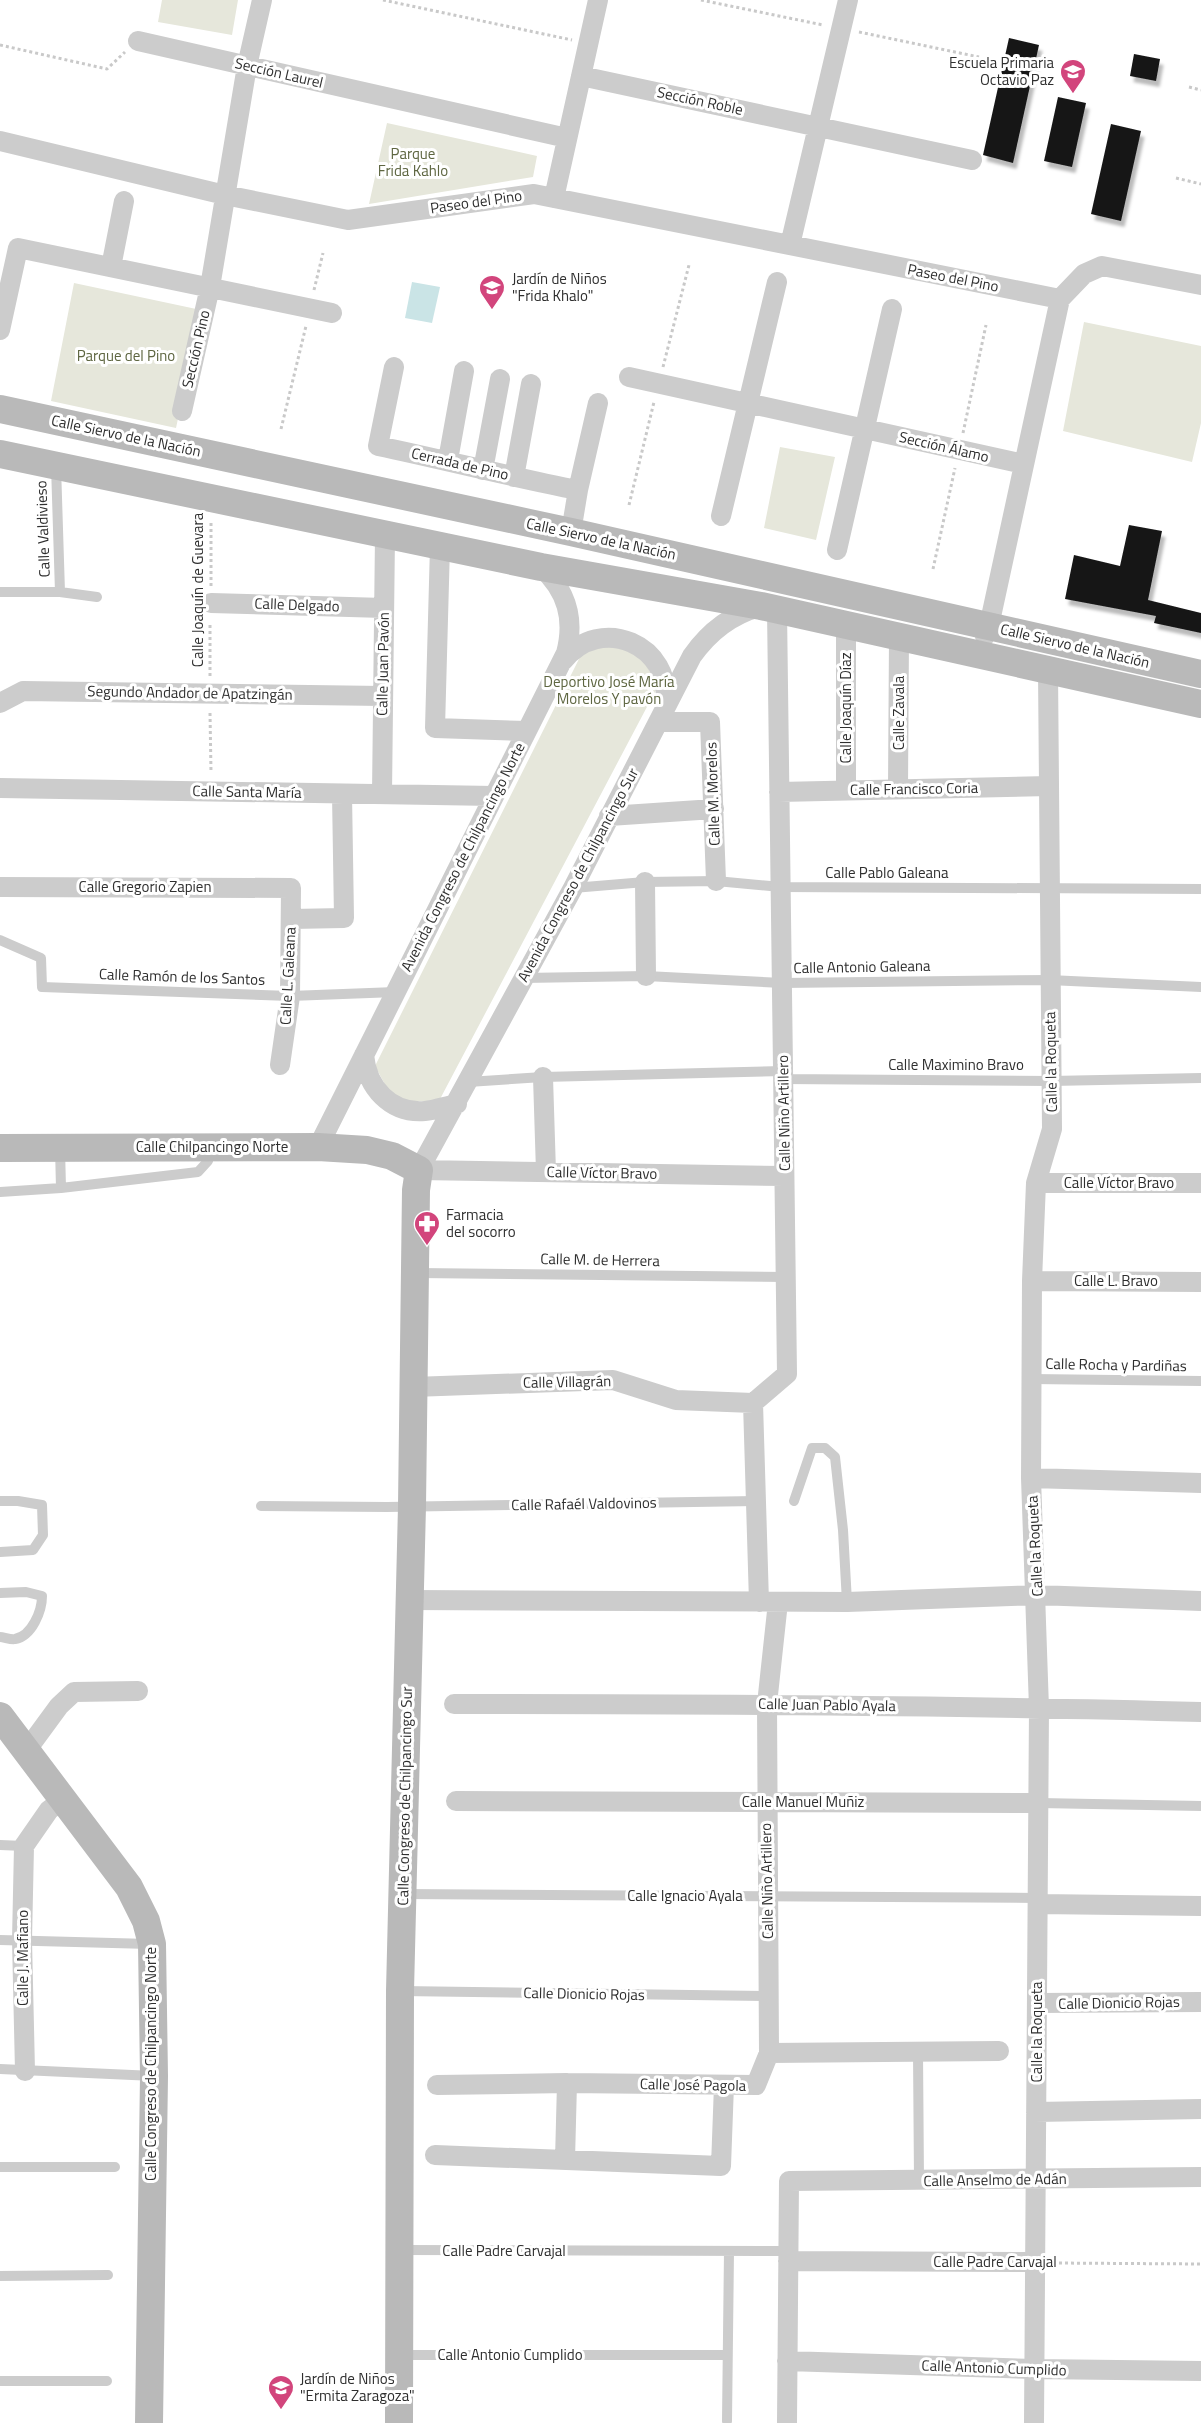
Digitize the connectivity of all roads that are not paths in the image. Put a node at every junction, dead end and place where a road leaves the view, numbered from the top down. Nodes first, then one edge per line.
1 (262, 0) edge
2 (598, 0) edge
3 (848, 0) edge
4 (138, 41) road end
5 (247, 66) junction
6 (581, 76) junction
7 (818, 127) junction
8 (567, 138) junction
9 (0, 141) edge
10 (972, 160) dead end
11 (225, 195) junction
12 (554, 198) junction
13 (124, 201) dead end
14 (790, 245) junction
15 (111, 267) junction
16 (777, 282) dead end
17 (1201, 285) edge
18 (210, 287) junction
19 (1060, 299) junction
20 (892, 309) dead end
21 (332, 313) dead end
22 (0, 330) edge
23 (394, 367) dead end
24 (464, 371) dead end
25 (629, 377) dead end
26 (500, 379) dead end
27 (531, 384) dead end
28 (598, 403) dead end
29 (748, 404) junction
30 (0, 409) edge
31 (182, 411) dead end
32 (865, 429) junction
33 (0, 454) edge
34 (448, 460) junction
35 (1024, 464) junction
36 (56, 465) junction
37 (483, 470) junction
38 (514, 477) junction
39 (578, 490) junction
40 (389, 493) junction
41 (721, 516) dead end
42 (571, 532) junction
43 (385, 535) junction
44 (440, 546) junction
45 (837, 550) dead end
46 (542, 567) junction
47 (0, 592) edge
48 (60, 592) junction
49 (97, 597) dead end
50 (211, 603) road end
51 (384, 608) junction
52 (769, 608) junction
53 (846, 625) junction
54 (989, 626) junction
55 (899, 638) junction
56 (975, 654) junction
57 (560, 665) junction
58 (1048, 671) junction
59 (1201, 674) edge
60 (383, 696) junction
61 (0, 703) edge
62 (1201, 704) edge
63 (660, 722) junction
64 (527, 731) junction
65 (1049, 786) junction
66 (0, 788) edge
67 (898, 789) junction
68 (846, 790) junction
69 (779, 792) junction
70 (342, 794) junction
71 (382, 794) junction
72 (494, 796) junction
73 (714, 809) junction
74 (609, 816) junction
75 (716, 880) junction
76 (645, 882) junction
77 (0, 887) edge
78 (781, 887) junction
79 (291, 888) joint
80 (573, 888) junction
81 (1049, 888) junction
82 (1201, 889) edge
83 (291, 919) junction
84 (0, 940) edge
85 (646, 976) junction
86 (523, 978) junction
87 (1049, 980) junction
88 (782, 983) junction
89 (1201, 987) edge
90 (396, 992) junction
91 (290, 996) junction
92 (364, 1055) junction
93 (280, 1065) dead end
94 (783, 1075) junction
95 (543, 1077) junction
96 (1201, 1078) edge
97 (1052, 1081) junction
98 (468, 1082) junction
99 (457, 1104) junction
100 (210, 1147) junction
101 (318, 1147) junction
102 (0, 1148) edge
103 (60, 1148) junction
104 (419, 1170) junction
105 (546, 1172) junction
106 (784, 1176) junction
107 (1036, 1183) junction
108 (1201, 1184) edge
109 (61, 1188) junction
110 (0, 1192) edge
111 (414, 1273) junction
112 (786, 1277) junction
113 (1032, 1281) junction
114 (1201, 1282) edge
115 (1031, 1379) junction
116 (1201, 1381) edge
117 (413, 1387) junction
118 (753, 1403) junction
119 (1031, 1478) junction
120 (1201, 1483) edge
121 (0, 1501) edge
122 (756, 1501) junction
123 (794, 1501) dead end
124 (261, 1506) dead end
125 (412, 1506) junction
126 (0, 1552) edge
127 (0, 1593) edge
128 (1037, 1595) junction
129 (408, 1600) junction
130 (1201, 1601) edge
131 (768, 1602) junction
132 (847, 1602) junction
133 (0, 1637) edge
134 (138, 1691) dead end
135 (454, 1704) dead end
136 (767, 1704) junction
137 (1040, 1708) junction
138 (1201, 1712) edge
139 (0, 1716) edge
140 (26, 1750) junction
141 (64, 1799) junction
142 (456, 1801) dead end
143 (766, 1802) junction
144 (1039, 1803) junction
145 (1201, 1806) edge
146 (0, 1845) edge
147 (24, 1846) junction
148 (403, 1894) junction
149 (767, 1896) junction
150 (1038, 1901) junction
151 (1201, 1906) edge
152 (0, 1940) edge
153 (22, 1940) junction
154 (152, 1944) junction
155 (400, 1991) junction
156 (768, 1996) junction
157 (1201, 2002) edge
158 (1037, 2003) junction
159 (999, 2051) dead end
160 (918, 2052) junction
161 (769, 2053) junction
162 (0, 2068) edge
163 (25, 2071) junction
164 (154, 2076) junction
165 (567, 2083) junction
166 (437, 2085) dead end
167 (724, 2085) junction
168 (1201, 2109) edge
169 (1036, 2112) junction
170 (435, 2155) dead end
171 (565, 2160) junction
172 (115, 2167) dead end
173 (0, 2168) edge
174 (1201, 2177) edge
175 (1036, 2180) junction
176 (919, 2181) junction
177 (399, 2250) junction
178 (729, 2251) junction
179 (788, 2256) junction
180 (1035, 2262) junction
181 (108, 2275) dead end
182 (0, 2276) edge
183 (400, 2355) junction
184 (727, 2355) junction
185 (788, 2361) junction
186 (1034, 2369) junction
187 (1201, 2371) edge
188 (0, 2380) edge
189 (107, 2381) dead end
190 (727, 2421) dead end
191 (149, 2423) edge
192 (399, 2423) edge
193 (787, 2423) edge
194 (1034, 2423) edge

1 - 5 street
2 - 6 street
3 - 7 street
4 - 5 street, Sección Laurel
5 - 8 street, Sección Laurel
5 - 11 street
6 - 7 street, Sección Roble
6 - 8 street
7 - 10 street, Sección Roble
7 - 14 street
8 - 12 street
9 - 11 street, Paseo del Pino
11 - 12 street, Paseo del Pino
11 - 18 street, Sección Pino
12 - 14 street, Paseo del Pino
13 - 15 street
14 - 19 street, Paseo del Pino
15 - 18 street
15 - 22 street
16 - 29 street
17 - 19 street
18 - 21 street
18 - 31 street, Sección Pino
19 - 35 street
20 - 32 street
23 - 34 street, Cerrada de Pino
24 - 34 street
25 - 29 street, Sección Álamo
26 - 37 street
27 - 38 street
28 - 39 street
29 - 32 street, Sección Álamo
29 - 41 street
30 - 40 street, Calle Siervo de la Nación
32 - 35 street, Sección Álamo
32 - 45 street
33 - 36 street, Calle Siervo de la Nación
34 - 37 street, Cerrada de Pino
35 - 54 street
36 - 43 street, Calle Siervo de la Nación
36 - 48 lane, Calle Valdivieso
37 - 38 street, Cerrada de Pino
38 - 39 street, Cerrada de Pino
39 - 42 street
40 - 42 street, Calle Siervo de la Nación
40 - 43 street
42 - 54 street, Calle Siervo de la Nación
43 - 44 street, Calle Siervo de la Nación
43 - 51 street, Calle Juan Pavón
44 - 46 street, Calle Siervo de la Nación
44 - 64 street
46 - 52 street, Calle Siervo de la Nación
46 - 57 street, Avenida Congreso de Chilpancingo Norte
47 - 48 lane
48 - 49 lane
50 - 51 street, Calle Delgado
51 - 60 street, Calle Juan Pavón
52 - 53 street, Calle Siervo de la Nación
52 - 63 street, Avenida Congreso de Chilpancingo Sur
52 - 69 street, Calle Niño Artillero
53 - 55 street, Calle Siervo de la Nación
53 - 68 street, Calle Joaquín Díaz
54 - 56 street
54 - 59 street, Calle Siervo de la Nación
55 - 56 street, Calle Siervo de la Nación
55 - 67 street, Calle Zavala
56 - 58 street, Calle Siervo de la Nación
57 - 63 street
57 - 64 street, Avenida Congreso de Chilpancingo Norte
58 - 62 street, Calle Siervo de la Nación
58 - 65 street, Calle la Roqueta
60 - 61 street, Segundo Andador de Apatzingán
60 - 71 street, Calle Juan Pavón
63 - 73 street, Calle M. Morelos
63 - 74 street, Avenida Congreso de Chilpancingo Sur
64 - 72 street, Avenida Congreso de Chilpancingo Norte
65 - 67 street, Calle Francisco Coria
65 - 81 street, Calle la Roqueta
66 - 70 street, Calle Santa María
67 - 68 street, Calle Francisco Coria
68 - 69 street, Calle Francisco Coria
69 - 78 street, Calle Niño Artillero
70 - 71 street, Calle Santa María
70 - 83 street
71 - 72 street, Calle Santa María
72 - 90 street, Avenida Congreso de Chilpancingo Norte
73 - 74 street
73 - 75 street, Calle M. Morelos
74 - 80 street, Avenida Congreso de Chilpancingo Sur
75 - 76 lane, Calle Pablo Galeana
75 - 78 lane, Calle Pablo Galeana
76 - 80 lane, Calle Pablo Galeana
76 - 85 street
77 - 79 street, Calle Gregorio Zapien
78 - 81 lane, Calle Pablo Galeana
78 - 88 street, Calle Niño Artillero
79 - 83 street, Calle L. Galeana
80 - 86 street, Avenida Congreso de Chilpancingo Sur
81 - 82 lane, Calle Pablo Galeana
81 - 87 street, Calle la Roqueta
83 - 91 street, Calle L. Galeana
84 - 91 lane, Calle Ramón de los Santos
85 - 86 lane, Calle Antonio Galeana
85 - 88 lane, Calle Antonio Galeana
86 - 98 street, Avenida Congreso de Chilpancingo Sur
87 - 88 lane, Calle Antonio Galeana
87 - 89 lane, Calle Antonio Galeana
87 - 97 street, Calle la Roqueta
88 - 94 street, Calle Niño Artillero
90 - 91 lane, Calle Ramón de los Santos
90 - 92 street, Avenida Congreso de Chilpancingo Norte
91 - 93 street, Calle L. Galeana
92 - 99 street
92 - 101 street, Avenida Congreso de Chilpancingo Norte
94 - 95 lane, Calle Maximino Bravo
94 - 97 lane, Calle Maximino Bravo
94 - 106 street, Calle Niño Artillero
95 - 98 lane, Calle Maximino Bravo
95 - 105 street
96 - 97 lane, Calle Maximino Bravo
97 - 107 street, Calle la Roqueta
98 - 99 street, Avenida Congreso de Chilpancingo Sur
99 - 104 street, Avenida Congreso de Chilpancingo Sur
100 - 101 street, Calle Chilpancingo Norte
100 - 103 street, Calle Chilpancingo Norte
100 - 109 lane
101 - 104 street, Calle Chilpancingo Norte
102 - 103 street, Calle Chilpancingo Norte
103 - 109 lane
104 - 105 street, Calle Víctor Bravo
104 - 111 street, Calle Congreso de Chilpancingo Sur
105 - 106 street, Calle Víctor Bravo
106 - 112 street, Calle Niño Artillero
107 - 108 street, Calle Víctor Bravo
107 - 113 street, Calle la Roqueta
109 - 110 lane
111 - 112 lane, Calle M. de Herrera
111 - 117 street, Calle Congreso de Chilpancingo Sur
112 - 118 street, Calle Niño Artillero
113 - 114 street, Calle L. Bravo
113 - 115 street, Calle la Roqueta
115 - 116 lane, Calle Rocha y Pardiñas
115 - 119 street, Calle la Roqueta
117 - 118 street, Calle Villagrán
117 - 125 street, Calle Congreso de Chilpancingo Sur
118 - 122 street, Calle Niño Artillero
119 - 120 street
119 - 128 street, Calle la Roqueta
121 - 126 lane
122 - 125 lane, Calle Rafaél Valdovinos
122 - 131 street, Calle Niño Artillero
123 - 132 lane
124 - 125 lane, Calle Rafaél Valdovinos
125 - 129 street, Calle Congreso de Chilpancingo Sur
127 - 133 lane
128 - 130 street
128 - 132 street
128 - 137 street, Calle la Roqueta
129 - 131 street
129 - 148 street, Calle Congreso de Chilpancingo Sur
131 - 132 street
131 - 136 street, Calle Niño Artillero
134 - 140 street
135 - 136 street, Calle Juan Pablo Ayala
136 - 137 street, Calle Juan Pablo Ayala
136 - 143 street, Calle Niño Artillero
137 - 138 street, Calle Juan Pablo Ayala
137 - 144 street, Calle la Roqueta
139 - 140 street, Calle Congreso de Chilpancingo Norte
140 - 141 street, Calle Congreso de Chilpancingo Norte
141 - 147 street
141 - 154 street, Calle Congreso de Chilpancingo Norte
142 - 143 street, Calle Manuel Muñiz
143 - 144 street, Calle Manuel Muñiz
143 - 149 street, Calle Niño Artillero
144 - 145 lane, Calle Manuel Muñiz
144 - 150 street, Calle la Roqueta
146 - 147 lane
147 - 153 street, Calle J. Mafiano
148 - 149 lane, Calle Ignacio Ayala
148 - 155 street, Calle Congreso de Chilpancingo Sur
149 - 150 lane, Calle Ignacio Ayala
149 - 156 street, Calle Niño Artillero
150 - 151 street, Calle Ignacio Ayala
150 - 158 street, Calle la Roqueta
152 - 153 lane
153 - 154 lane
153 - 163 street, Calle J. Mafiano
154 - 164 street, Calle Congreso de Chilpancingo Norte
155 - 156 lane, Calle Dionicio Rojas
155 - 177 street, Calle Congreso de Chilpancingo Sur
156 - 161 street, Calle Niño Artillero
157 - 158 street, Calle Dionicio Rojas
158 - 169 street, Calle la Roqueta
159 - 160 street
160 - 161 street
160 - 176 lane
161 - 167 street, Calle José Pagola
162 - 163 lane
163 - 164 lane
164 - 191 street, Calle Congreso de Chilpancingo Norte
165 - 166 street, Calle José Pagola
165 - 167 street, Calle José Pagola
165 - 171 street
167 - 171 street
168 - 169 street
169 - 175 street, Calle la Roqueta
170 - 171 street
172 - 173 lane
174 - 175 street, Calle Anselmo de Adán
175 - 176 street, Calle Anselmo de Adán
175 - 180 street, Calle la Roqueta
176 - 179 street, Calle Anselmo de Adán
177 - 178 lane, Calle Padre Carvajal
177 - 183 street, Calle Congreso de Chilpancingo Sur
178 - 179 lane, Calle Padre Carvajal
178 - 184 lane
179 - 180 street, Calle Padre Carvajal
179 - 185 street
180 - 186 street, Calle la Roqueta
181 - 182 lane
183 - 184 lane, Calle Antonio Cumplido
183 - 192 street, Calle Congreso de Chilpancingo Sur
184 - 190 lane
185 - 186 street, Calle Antonio Cumplido
185 - 193 street
186 - 187 street, Calle Antonio Cumplido
186 - 194 street, Calle la Roqueta
188 - 189 lane

